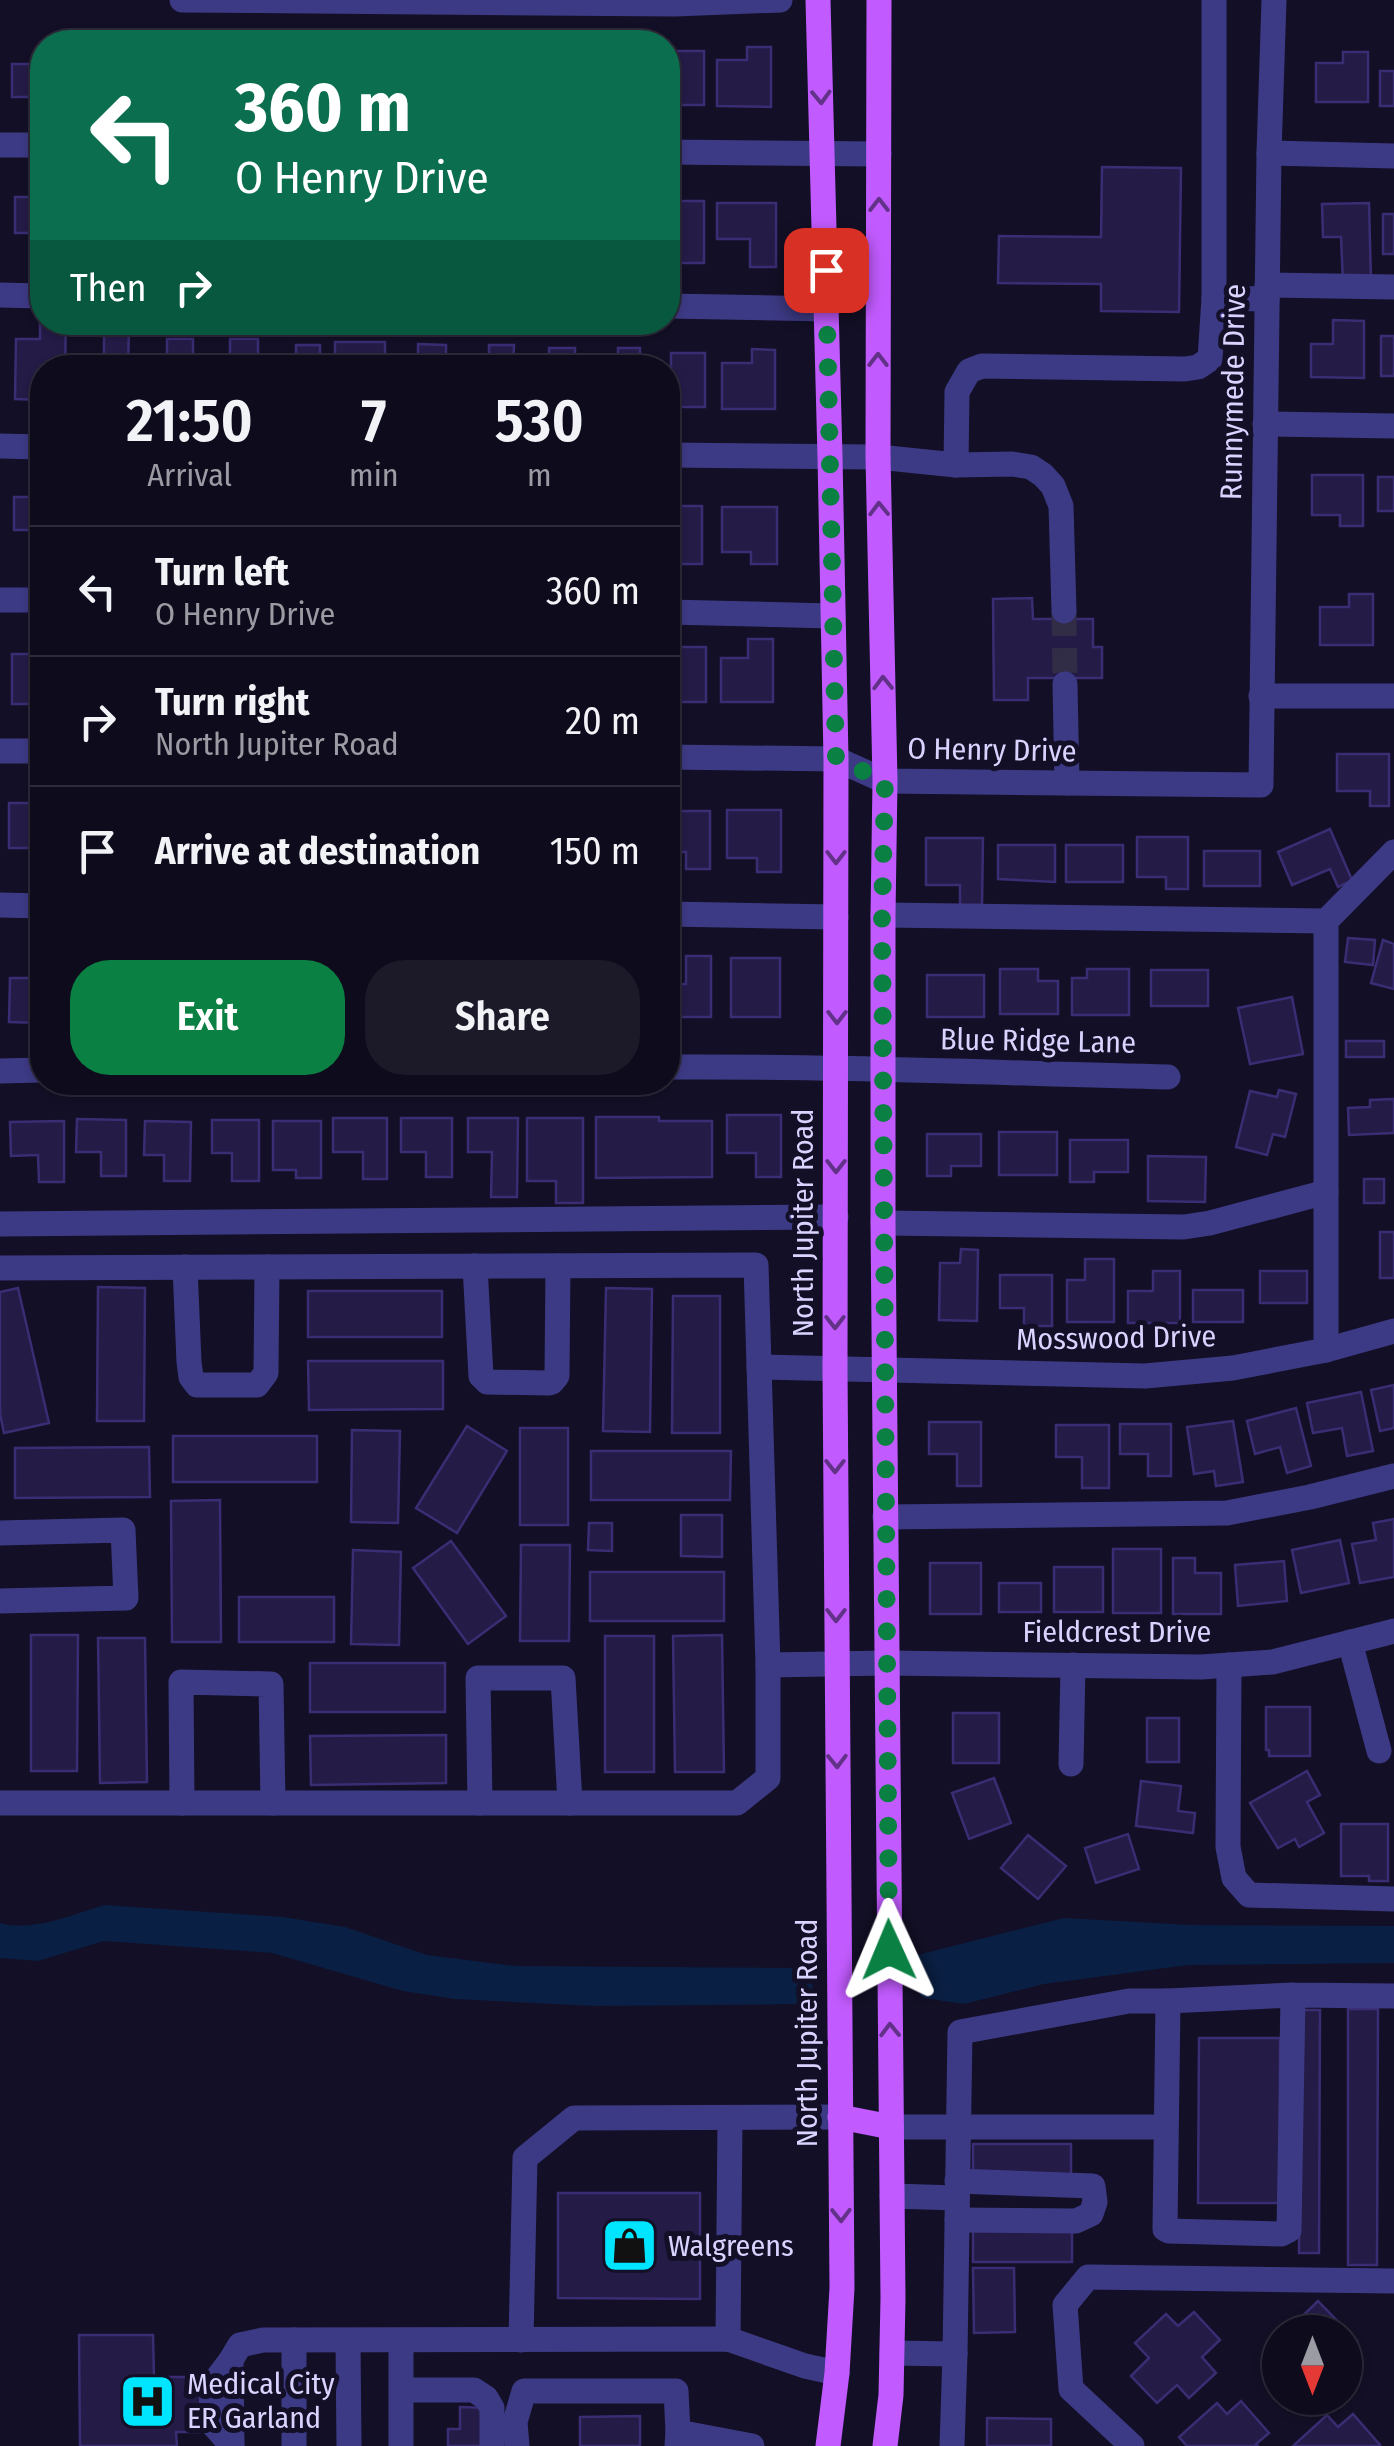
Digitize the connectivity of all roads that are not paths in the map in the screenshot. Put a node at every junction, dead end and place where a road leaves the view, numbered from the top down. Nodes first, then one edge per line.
1 (182, 0) edge
2 (780, 0) edge
3 (818, 0) edge
4 (878, 0) edge
5 (1214, 0) edge
6 (1274, 0) edge
7 (0, 145) edge
8 (30, 146) edge
9 (680, 152) edge
10 (1268, 153) junction
11 (823, 154) junction
12 (878, 154) junction
13 (1394, 156) edge
14 (1394, 287) edge
15 (1267, 292) junction
16 (0, 295) edge
17 (30, 296) edge
18 (1214, 298) junction
19 (680, 306) edge
20 (826, 309) junction
21 (1265, 424) junction
22 (1394, 426) edge
23 (0, 446) edge
24 (30, 447) edge
25 (680, 454) edge
26 (830, 457) junction
27 (878, 457) junction
28 (956, 464) junction
29 (0, 600) edge
30 (30, 600) edge
31 (1064, 611) tunnel mouth
32 (680, 612) edge
33 (833, 616) junction
34 (1065, 684) tunnel mouth
35 (1261, 696) junction
36 (1394, 696) edge
37 (0, 751) edge
38 (30, 751) edge
39 (680, 758) edge
40 (836, 759) junction
41 (885, 781) junction
42 (1067, 783) junction
43 (1261, 785) joint
44 (1394, 852) edge
45 (0, 905) edge
46 (30, 906) edge
47 (680, 914) edge
48 (836, 916) junction
49 (882, 916) junction
50 (1326, 921) junction
51 (680, 1067) edge
52 (837, 1068) junction
53 (0, 1070) edge
54 (30, 1070) edge
55 (884, 1071) junction
56 (1168, 1077) dead end
57 (1326, 1192) junction
58 (836, 1216) junction
59 (884, 1223) junction
60 (0, 1224) edge
61 (475, 1266) junction
62 (558, 1266) junction
63 (186, 1267) junction
64 (267, 1267) junction
65 (0, 1268) edge
66 (1394, 1331) edge
67 (1326, 1350) junction
68 (759, 1368) junction
69 (835, 1368) junction
70 (884, 1369) junction
71 (1394, 1476) edge
72 (885, 1517) junction
73 (0, 1533) edge
74 (0, 1601) edge
75 (1394, 1631) edge
76 (1350, 1642) junction
77 (888, 1663) junction
78 (836, 1664) junction
79 (1073, 1664) junction
80 (1230, 1664) junction
81 (768, 1665) junction
82 (1379, 1751) dead end
83 (1072, 1764) dead end
84 (0, 1803) edge
85 (182, 1803) junction
86 (273, 1803) junction
87 (480, 1804) junction
88 (570, 1804) junction
89 (1394, 1898) edge
90 (1292, 1995) junction
91 (1394, 1996) edge
92 (1168, 2002) junction
93 (840, 2117) junction
94 (730, 2118) junction
95 (891, 2127) junction
96 (958, 2127) junction
97 (1166, 2127) junction
98 (892, 2196) junction
99 (957, 2200) junction
100 (1394, 2281) edge
101 (728, 2338) junction
102 (294, 2340) junction
103 (522, 2340) junction
104 (348, 2341) junction
105 (401, 2341) junction
106 (892, 2354) junction
107 (955, 2354) junction
108 (838, 2373) junction
109 (403, 2390) junction
110 (677, 2439) edge
111 (232, 2446) edge
112 (294, 2446) edge
113 (348, 2446) edge
114 (401, 2446) edge
115 (492, 2446) edge
116 (517, 2446) edge
117 (752, 2446) edge
118 (828, 2446) edge
119 (885, 2446) edge
120 (952, 2446) edge
121 (1132, 2446) edge

1 - 2 street
3 -> 11 main road, North Jupiter Road
4 - 12 main road
5 - 18 street
6 - 10 street, Runnymede Drive
7 - 8 street
9 - 11 street
10 - 13 street
10 - 15 street, Runnymede Drive
11 - 12 street
11 - 20 main road, North Jupiter Road
27 -> 12 main road
14 - 15 street
15 - 18 street
15 - 21 street, Runnymede Drive
16 - 17 street
18 - 28 street
19 - 20 street
20 - 26 main road, North Jupiter Road
21 - 22 street
21 - 35 street, Runnymede Drive
23 - 24 street
25 - 26 street
26 - 27 street
26 - 33 main road, North Jupiter Road
27 - 28 street
41 -> 27 main road
28 - 31 street
29 - 30 street
32 - 33 street
33 - 40 main road, North Jupiter Road
34 - 42 street
35 - 36 street
35 - 43 street, Runnymede Drive
37 - 38 street
39 - 40 street, O Henry Drive
40 - 41 street, O Henry Drive
40 -> 48 main road, North Jupiter Road
41 - 42 street, O Henry Drive
41 - 49 main road
42 - 43 street, O Henry Drive
44 - 50 street
45 - 46 street
47 - 48 street
48 -> 52 main road, North Jupiter Road
49 - 50 street
49 - 55 main road
50 - 57 street
51 - 52 street, Blue Ridge Lane
52 - 55 street, Blue Ridge Lane
52 -> 58 main road, North Jupiter Road
53 - 54 street
55 - 56 street, Blue Ridge Lane
55 - 59 main road
57 - 59 street
57 - 67 street
58 - 60 street
58 -> 69 main road, North Jupiter Road
59 - 70 main road
61 - 62 street
61 - 62 street
61 - 64 street
62 - 68 street
63 - 64 street
63 - 64 street
63 - 65 street
66 - 67 street, Mosswood Drive
67 - 70 street, Mosswood Drive
68 - 69 street, Mosswood Drive
68 - 81 street
69 - 70 street, Mosswood Drive
69 -> 78 main road, North Jupiter Road
70 - 72 main road
71 - 72 street
72 - 77 main road
73 - 74 street
75 - 76 street, Fieldcrest Drive
76 - 80 street, Fieldcrest Drive
76 - 82 street
77 - 78 street, Fieldcrest Drive
77 - 79 street, Fieldcrest Drive
95 -> 77 main road
78 - 81 street, Fieldcrest Drive
78 -> 93 main road, North Jupiter Road
79 - 80 street, Fieldcrest Drive
79 - 83 street
80 - 89 street
81 - 88 street
84 - 85 street
85 - 86 street
85 - 86 street
86 - 87 street
87 - 88 street
87 - 88 street
90 - 91 street
90 - 92 street
90 - 97 street
92 - 96 street
92 - 97 street
93 - 94 street
93 - 95 main road
93 -> 108 main road, North Jupiter Road
94 - 101 street
94 - 103 street
95 - 96 street
95 - 98 main road
96 - 97 street
96 - 99 street
98 - 99 street
98 - 106 main road
99 - 107 street
100 - 121 street
101 - 103 street
101 - 108 street
102 - 104 street
102 - 111 street
102 - 112 street
103 - 105 street
104 - 105 street
104 - 113 street
105 - 109 street
106 - 107 street
106 - 119 main road
107 - 120 street
108 - 118 main road, North Jupiter Road
109 - 114 street
109 - 115 street
110 - 116 street
110 - 117 street

